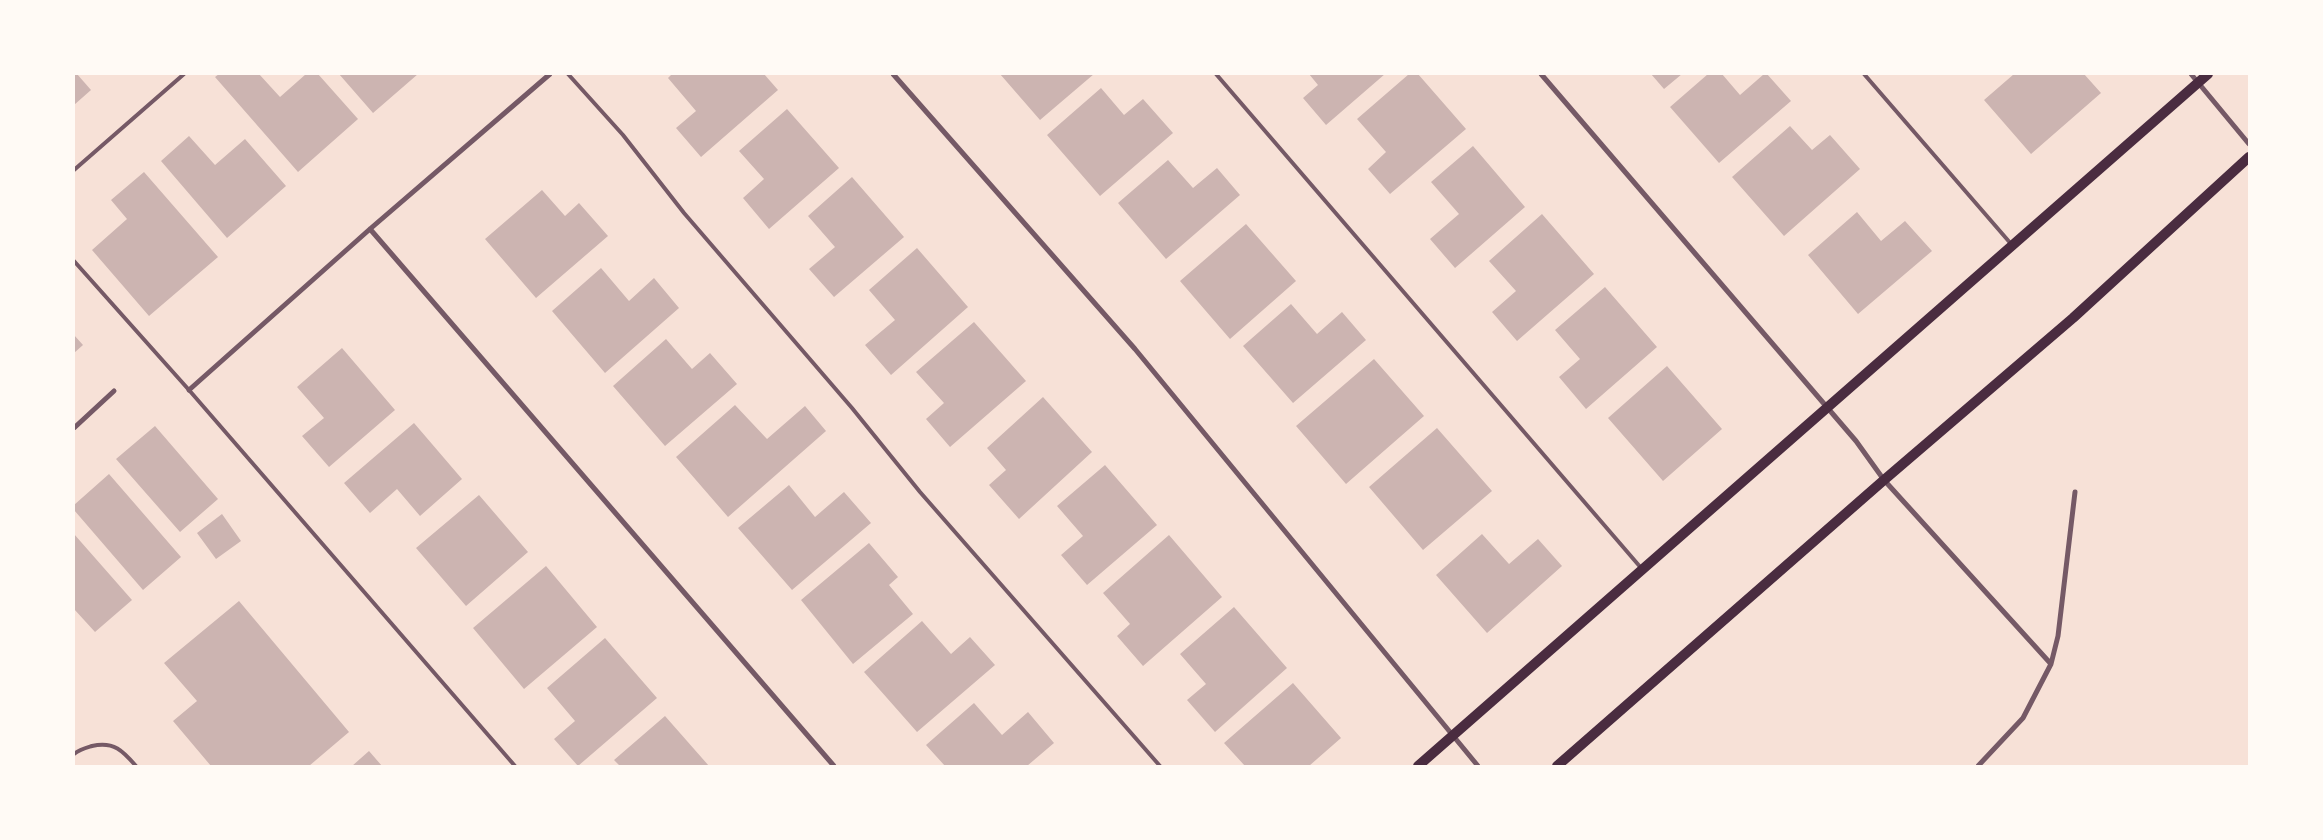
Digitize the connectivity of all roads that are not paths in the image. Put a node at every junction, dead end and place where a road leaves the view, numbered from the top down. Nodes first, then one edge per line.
1 (184, 74) edge
2 (550, 74) edge
3 (568, 74) edge
4 (893, 74) edge
5 (1216, 74) edge
6 (1541, 74) edge
7 (1864, 74) edge
8 (2191, 74) edge
9 (2208, 74) edge
10 (2198, 82) junction
11 (2249, 144) edge
12 (2249, 157) edge
13 (74, 170) edge
14 (370, 229) junction
15 (2012, 245) junction
16 (74, 261) edge
17 (189, 390) junction
18 (114, 391) dead end
19 (1826, 407) junction
20 (74, 428) edge
21 (1884, 480) junction
22 (2075, 492) dead end
23 (1642, 569) junction
24 (2051, 664) junction
25 (1452, 736) junction
26 (74, 754) edge
27 (136, 766) edge
28 (514, 766) edge
29 (834, 766) edge
30 (1160, 766) edge
31 (1418, 766) edge
32 (1478, 766) edge
33 (1558, 766) edge
34 (1978, 766) edge

1 - 13 lane
2 - 14 street
3 - 30 lane
4 - 25 street
5 - 23 lane
6 - 19 street
7 - 15 lane
8 - 10 street
9 - 10 main road
10 - 11 street
10 - 15 main road
12 - 21 main road
14 - 17 street
14 - 29 street
15 - 19 main road
16 - 17 lane
17 - 28 lane
18 - 20 street
19 - 21 street
19 - 23 main road
21 - 24 street
21 - 33 main road
22 - 24 street
23 - 25 main road
24 - 34 street
25 - 31 main road
25 - 32 street
26 - 27 lane

